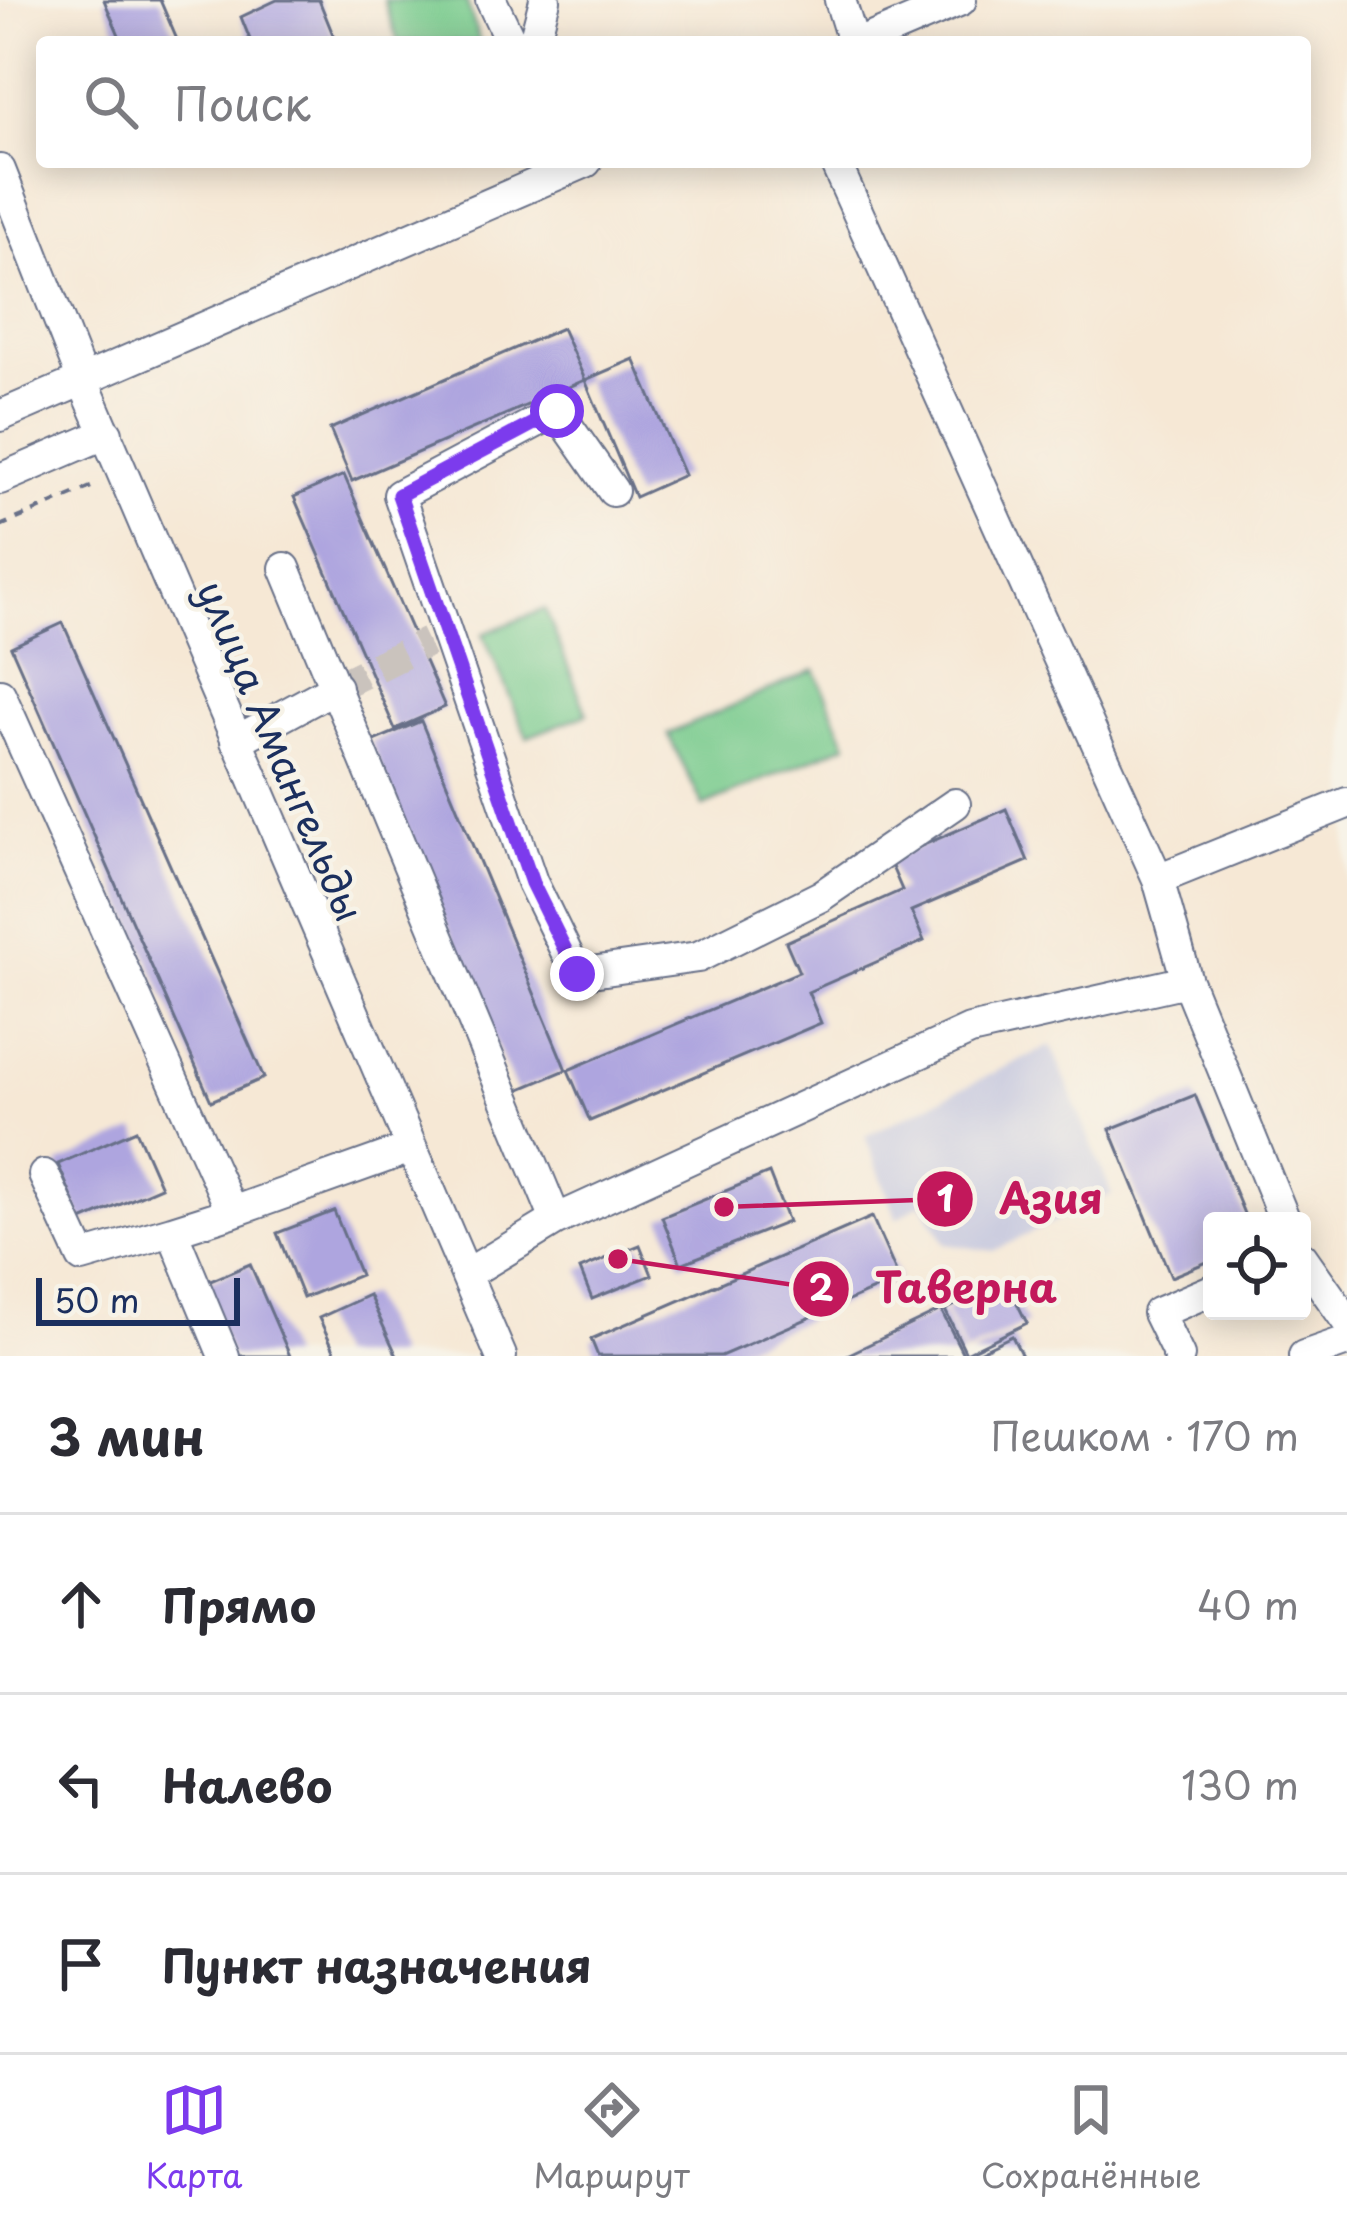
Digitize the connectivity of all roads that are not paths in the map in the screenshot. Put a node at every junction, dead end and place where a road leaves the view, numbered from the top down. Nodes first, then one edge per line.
1 (491, 0) edge
2 (545, 0) edge
3 (840, 0) edge
4 (961, 0) edge
5 (508, 36) edge
6 (535, 36) edge
7 (855, 36) edge
8 (872, 36) edge
9 (561, 168) edge
10 (838, 168) edge
11 (0, 170) edge
12 (83, 381) junction
13 (0, 416) edge
14 (107, 434) junction
15 (0, 479) edge
16 (613, 491) dead end
17 (285, 568) dead end
18 (336, 686) junction
19 (0, 694) edge
20 (236, 741) junction
21 (1347, 803) edge
22 (955, 804) dead end
23 (1158, 879) junction
24 (1187, 981) junction
25 (408, 1149) junction
26 (44, 1174) dead end
27 (232, 1212) junction
28 (1282, 1212) edge
29 (556, 1220) junction
30 (172, 1231) junction
31 (1311, 1270) edge
32 (466, 1274) junction
33 (1203, 1293) edge
34 (1347, 1321) edge
35 (1347, 1341) edge
36 (224, 1356) edge
37 (501, 1356) edge
38 (1179, 1356) edge
39 (1304, 1356) edge

1 - 5 street
2 - 6 street
3 - 7 street
4 - 8 street
9 - 12 street
10 - 23 street
11 - 12 street, улица Амангельды
12 - 13 street
12 - 14 street, улица Амангельды
14 - 15 street
14 - 20 street, улица Амангельды
16 - 22 street
17 - 18 street
18 - 20 street
18 - 29 street
19 - 27 street
20 - 25 street, улица Амангельды
21 - 23 street
23 - 24 street
24 - 28 street
24 - 29 street
25 - 27 street
25 - 32 street, улица Амангельды
26 - 30 street
27 - 30 street
29 - 32 street
30 - 36 street
31 - 34 street
32 - 37 street, улица Амангельды
33 - 38 street
35 - 39 street

